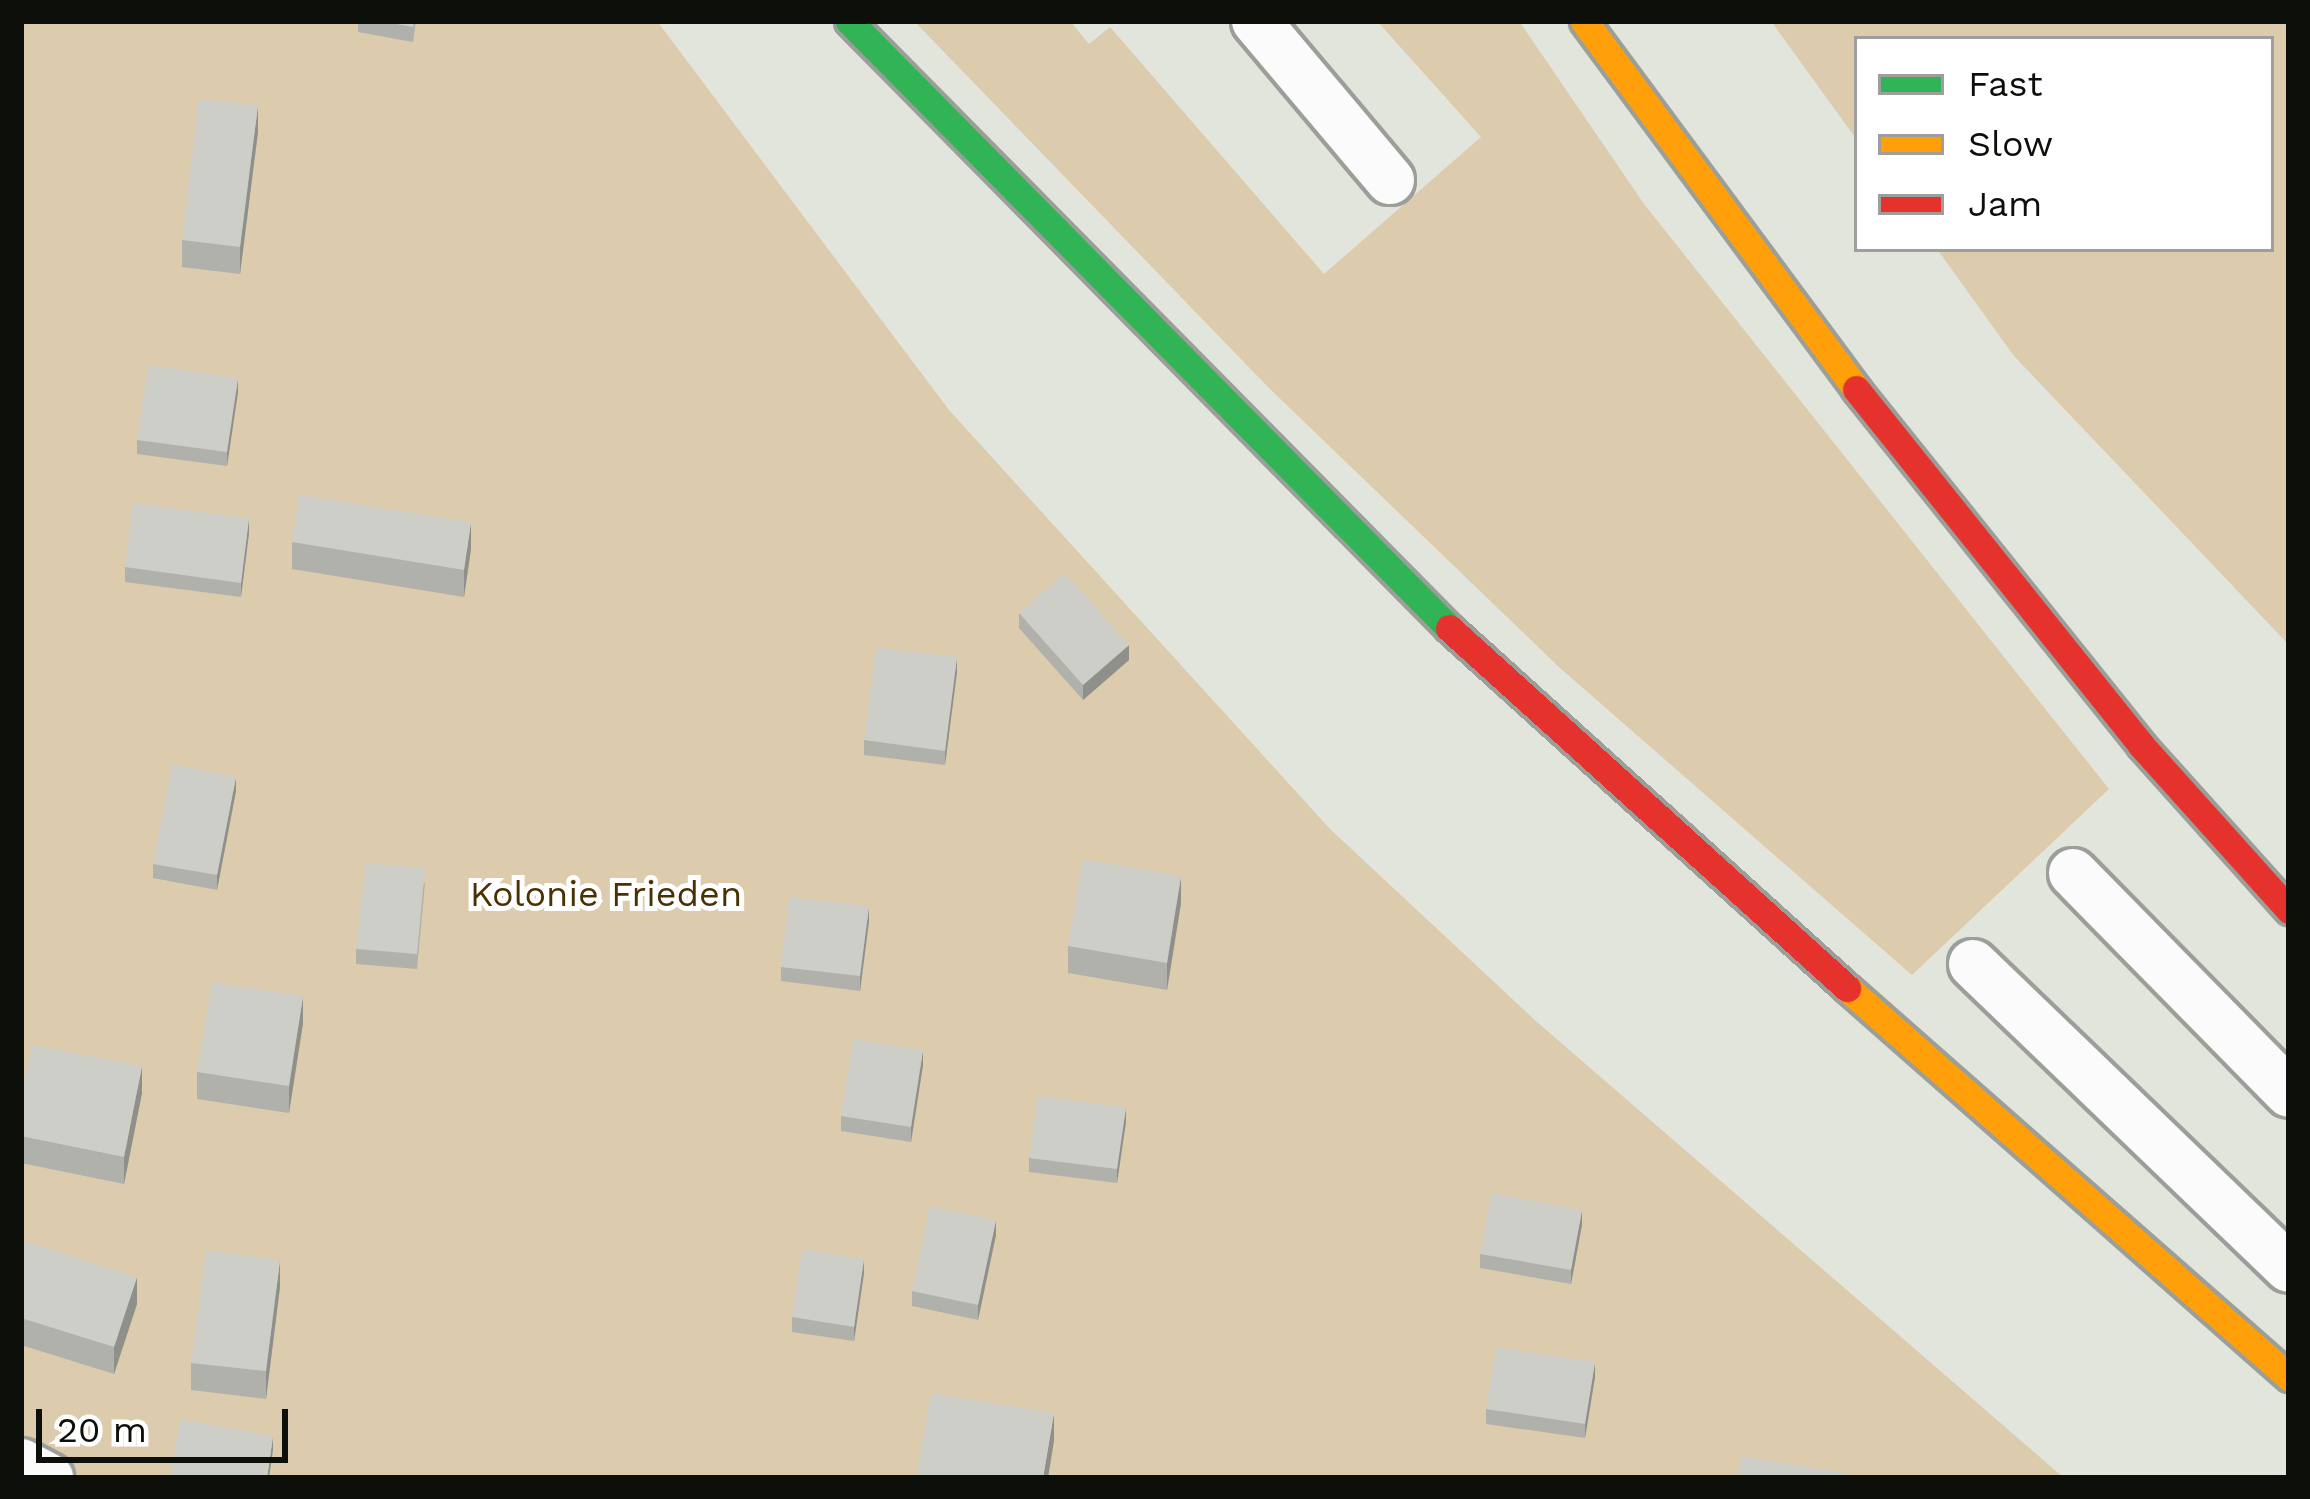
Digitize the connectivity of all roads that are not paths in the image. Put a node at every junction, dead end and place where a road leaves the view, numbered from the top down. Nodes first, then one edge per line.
1 (849, 21) edge
2 (1256, 21) edge
3 (1583, 21) edge
4 (1390, 180) dead end
5 (2073, 873) dead end
6 (2289, 910) edge
7 (1973, 964) dead end
8 (2289, 1094) edge
9 (2289, 1268) edge
10 (2289, 1377) edge
11 (21, 1463) edge
12 (49, 1478) edge

1 - 10 highway
2 - 4 lane
3 - 6 highway
5 - 8 lane
7 - 9 lane
11 - 12 lane

